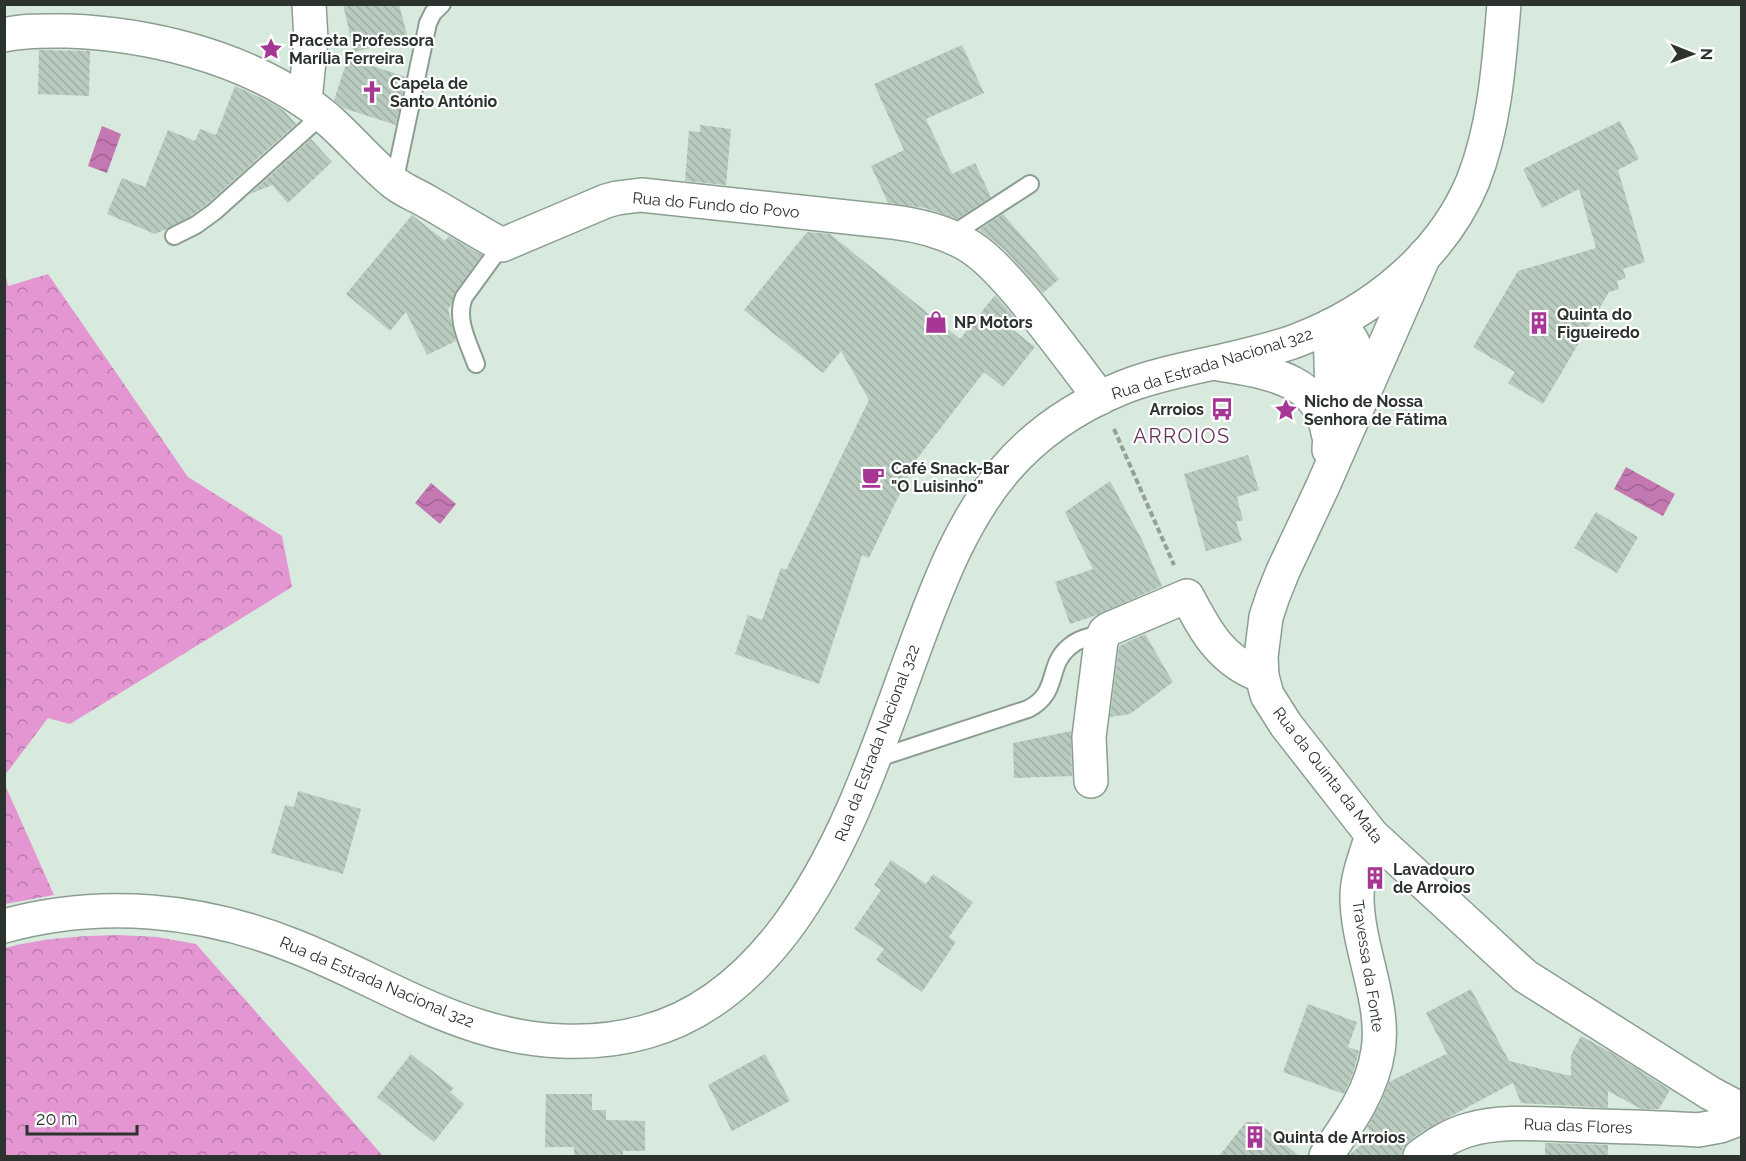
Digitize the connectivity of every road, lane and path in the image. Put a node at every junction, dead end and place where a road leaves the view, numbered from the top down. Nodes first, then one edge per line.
1 (309, 4) edge
2 (442, 4) edge
3 (1504, 4) edge
4 (4, 35) edge
5 (313, 108) junction
6 (394, 183) junction
7 (1030, 184) dead end
8 (174, 236) dead end
9 (950, 236) junction
10 (502, 245) junction
11 (1424, 256) junction
12 (1330, 326) junction
13 (1214, 363) junction
14 (476, 364) dead end
15 (1100, 398) junction
16 (1356, 409) junction
17 (1329, 450) junction
18 (1322, 488) junction
19 (1187, 596) junction
20 (1105, 632) junction
21 (1262, 676) junction
22 (872, 760) junction
23 (1091, 781) dead end
24 (1372, 835) junction
25 (4, 926) edge
26 (1742, 1110) edge
27 (1742, 1118) edge
28 (1326, 1156) edge
29 (1420, 1156) edge

1 - 5 street
2 - 6 lane
3 - 11 street, Rua da Estrada Nacional 322
4 - 5 street
5 - 6 street
5 - 8 lane
6 - 10 street
7 - 9 lane
9 - 10 street, Rua do Fundo do Povo
9 - 15 street, Rua do Fundo do Povo
10 - 14 lane
11 - 12 street, Rua da Estrada Nacional 322
11 - 16 street
12 - 13 street, Rua da Estrada Nacional 322
12 - 16 street
12 - 17 street
13 - 15 street, Rua da Estrada Nacional 322
13 - 17 street
15 - 19 path
15 - 22 street, Rua da Estrada Nacional 322
16 - 18 street
17 - 18 street
18 - 21 street, Rua da Quinta da Mata
19 - 20 street
19 - 21 street
20 - 22 lane
20 - 23 street
21 - 24 street, Rua da Quinta da Mata
22 - 25 street, Rua da Estrada Nacional 322
24 - 26 street, Rua da Quinta da Mata
24 - 28 street, Travessa da Fonte
27 - 29 street, Rua das Flores

